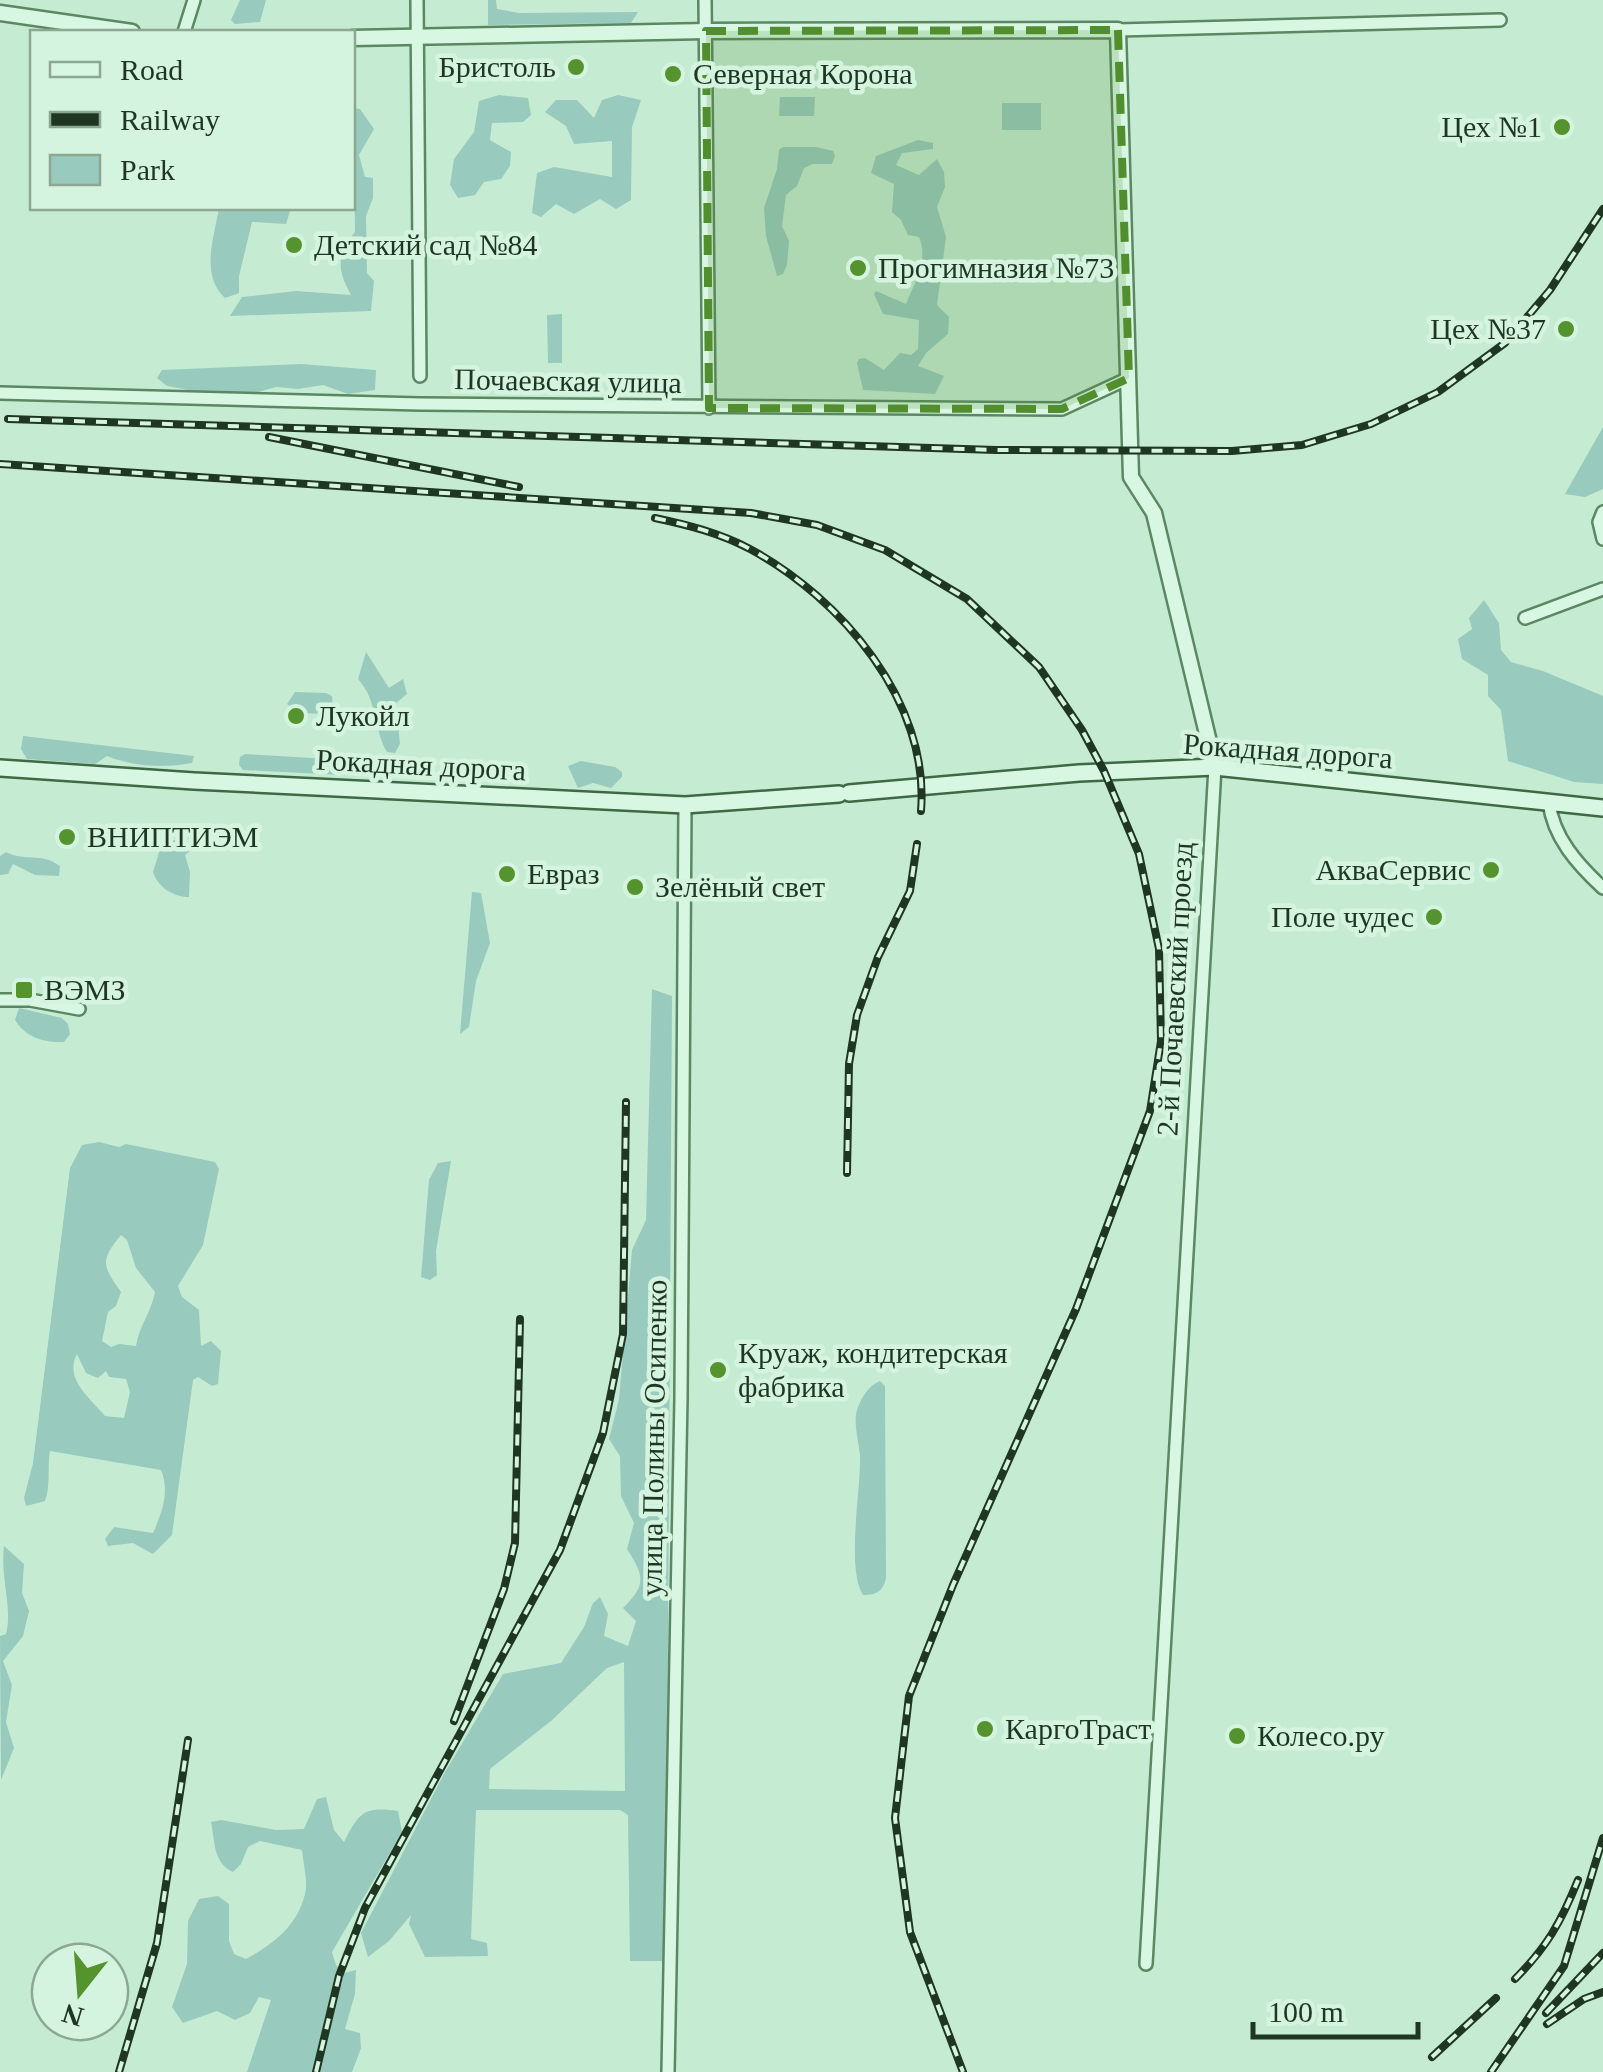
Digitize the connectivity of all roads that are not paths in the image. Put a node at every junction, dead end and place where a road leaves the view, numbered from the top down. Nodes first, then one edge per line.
1 (194, 0) edge
2 (416, 0) edge
3 (705, 0) edge
4 (0, 12) edge
5 (1500, 20) dead end
6 (119, 30) edge
7 (185, 30) edge
8 (1118, 30) junction
9 (706, 31) junction
10 (417, 36) junction
11 (355, 38) edge
12 (420, 376) dead end
13 (1129, 378) junction
14 (0, 393) edge
15 (709, 408) junction
16 (1603, 512) edge
17 (1603, 538) edge
18 (1603, 589) edge
19 (1525, 618) dead end
20 (1216, 767) junction
21 (0, 768) edge
22 (1549, 802) junction
23 (685, 805) junction
24 (1603, 808) edge
25 (1603, 888) edge
26 (0, 1000) edge
27 (79, 1009) dead end
28 (1146, 1964) dead end
29 (668, 2072) edge

1 - 7 street
2 - 10 street
3 - 9 street
4 - 6 street
5 - 8 street
8 - 9 street
8 - 13 street, 2-й Почаевский проезд
9 - 10 street
9 - 15 street
10 - 11 street
10 - 12 street
13 - 15 street, Почаевская улица
13 - 20 street, 2-й Почаевский проезд
14 - 15 street, Почаевская улица
16 - 17 street
18 - 19 street
20 - 22 main road, Рокадная дорога
20 - 23 main road, Рокадная дорога
20 - 28 street, 2-й Почаевский проезд
21 - 23 main road, Рокадная дорога
22 - 24 main road, Рокадная дорога
22 - 25 street
23 - 29 street, улица Полины Осипенко
26 - 27 street

